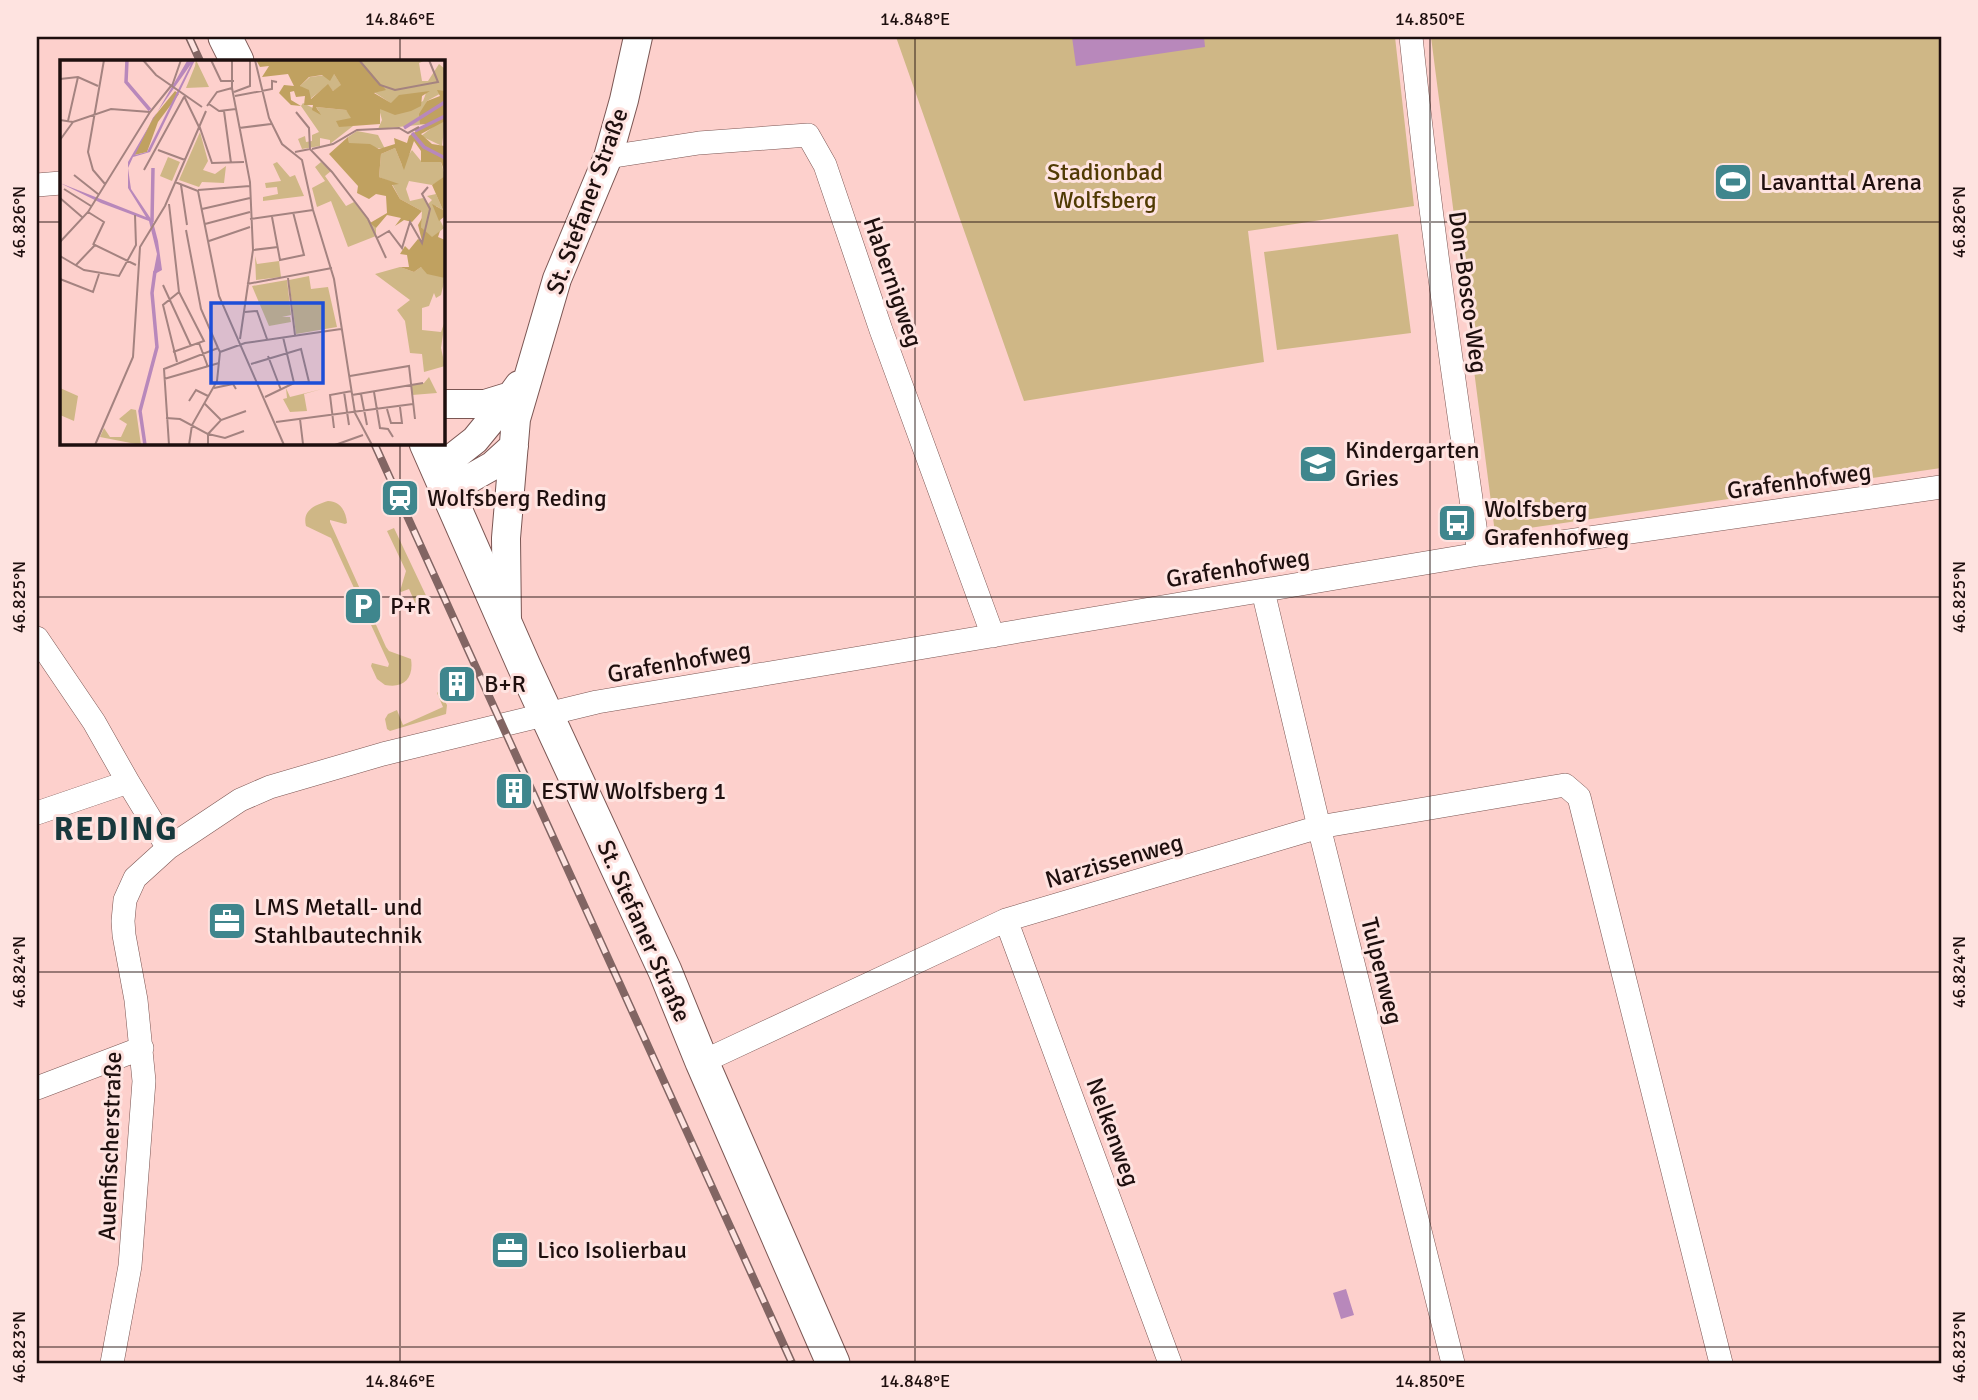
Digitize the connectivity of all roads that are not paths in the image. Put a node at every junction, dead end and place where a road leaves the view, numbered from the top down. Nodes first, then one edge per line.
1 (225, 37) edge
2 (638, 37) edge
3 (1410, 37) edge
4 (236, 60) edge
5 (608, 157) junction
6 (60, 183) edge
7 (37, 184) edge
8 (532, 365) junction
9 (511, 397) junction
10 (444, 404) edge
11 (514, 446) junction
12 (437, 467) edge
13 (1941, 487) edge
14 (1479, 554) junction
15 (1263, 591) junction
16 (507, 627) junction
17 (993, 636) junction
18 (37, 638) edge
19 (546, 713) junction
20 (128, 782) junction
21 (37, 813) edge
22 (1319, 827) junction
23 (168, 848) junction
24 (1006, 920) junction
25 (142, 1048) junction
26 (702, 1062) junction
27 (37, 1088) edge
28 (112, 1363) edge
29 (833, 1363) edge
30 (1171, 1363) edge
31 (1453, 1363) edge
32 (1721, 1363) edge

1 - 4 main road
2 - 5 street, St. Stefaner Straße
3 - 14 street, Don-Bosco-Weg
5 - 8 street, St. Stefaner Straße
5 - 17 street, Habernigweg
6 - 7 street
8 - 9 street, St. Stefaner Straße
8 - 11 street, St. Stefaner Straße
9 - 10 street
9 - 12 street, St. Stefaner Straße
11 - 12 street
11 - 16 street, St. Stefaner Straße
12 - 16 main road
13 - 14 street, Grafenhofweg
14 - 15 street, Grafenhofweg
15 - 17 street, Grafenhofweg
15 - 22 street, Tulpenweg
16 - 19 main road, St. Stefaner Straße
17 - 19 street, Grafenhofweg
18 - 20 street
19 - 23 street, Auenfischerstraße
19 - 26 main road, St. Stefaner Straße
20 - 21 street
20 - 23 street
22 - 24 street, Narzissenweg
22 - 31 street, Tulpenweg
22 - 32 street, Narzissenweg
23 - 25 street, Auenfischerstraße
24 - 26 street, Narzissenweg
24 - 30 street, Nelkenweg
25 - 27 street
25 - 28 street, Auenfischerstraße
26 - 29 main road, St. Stefaner Straße

